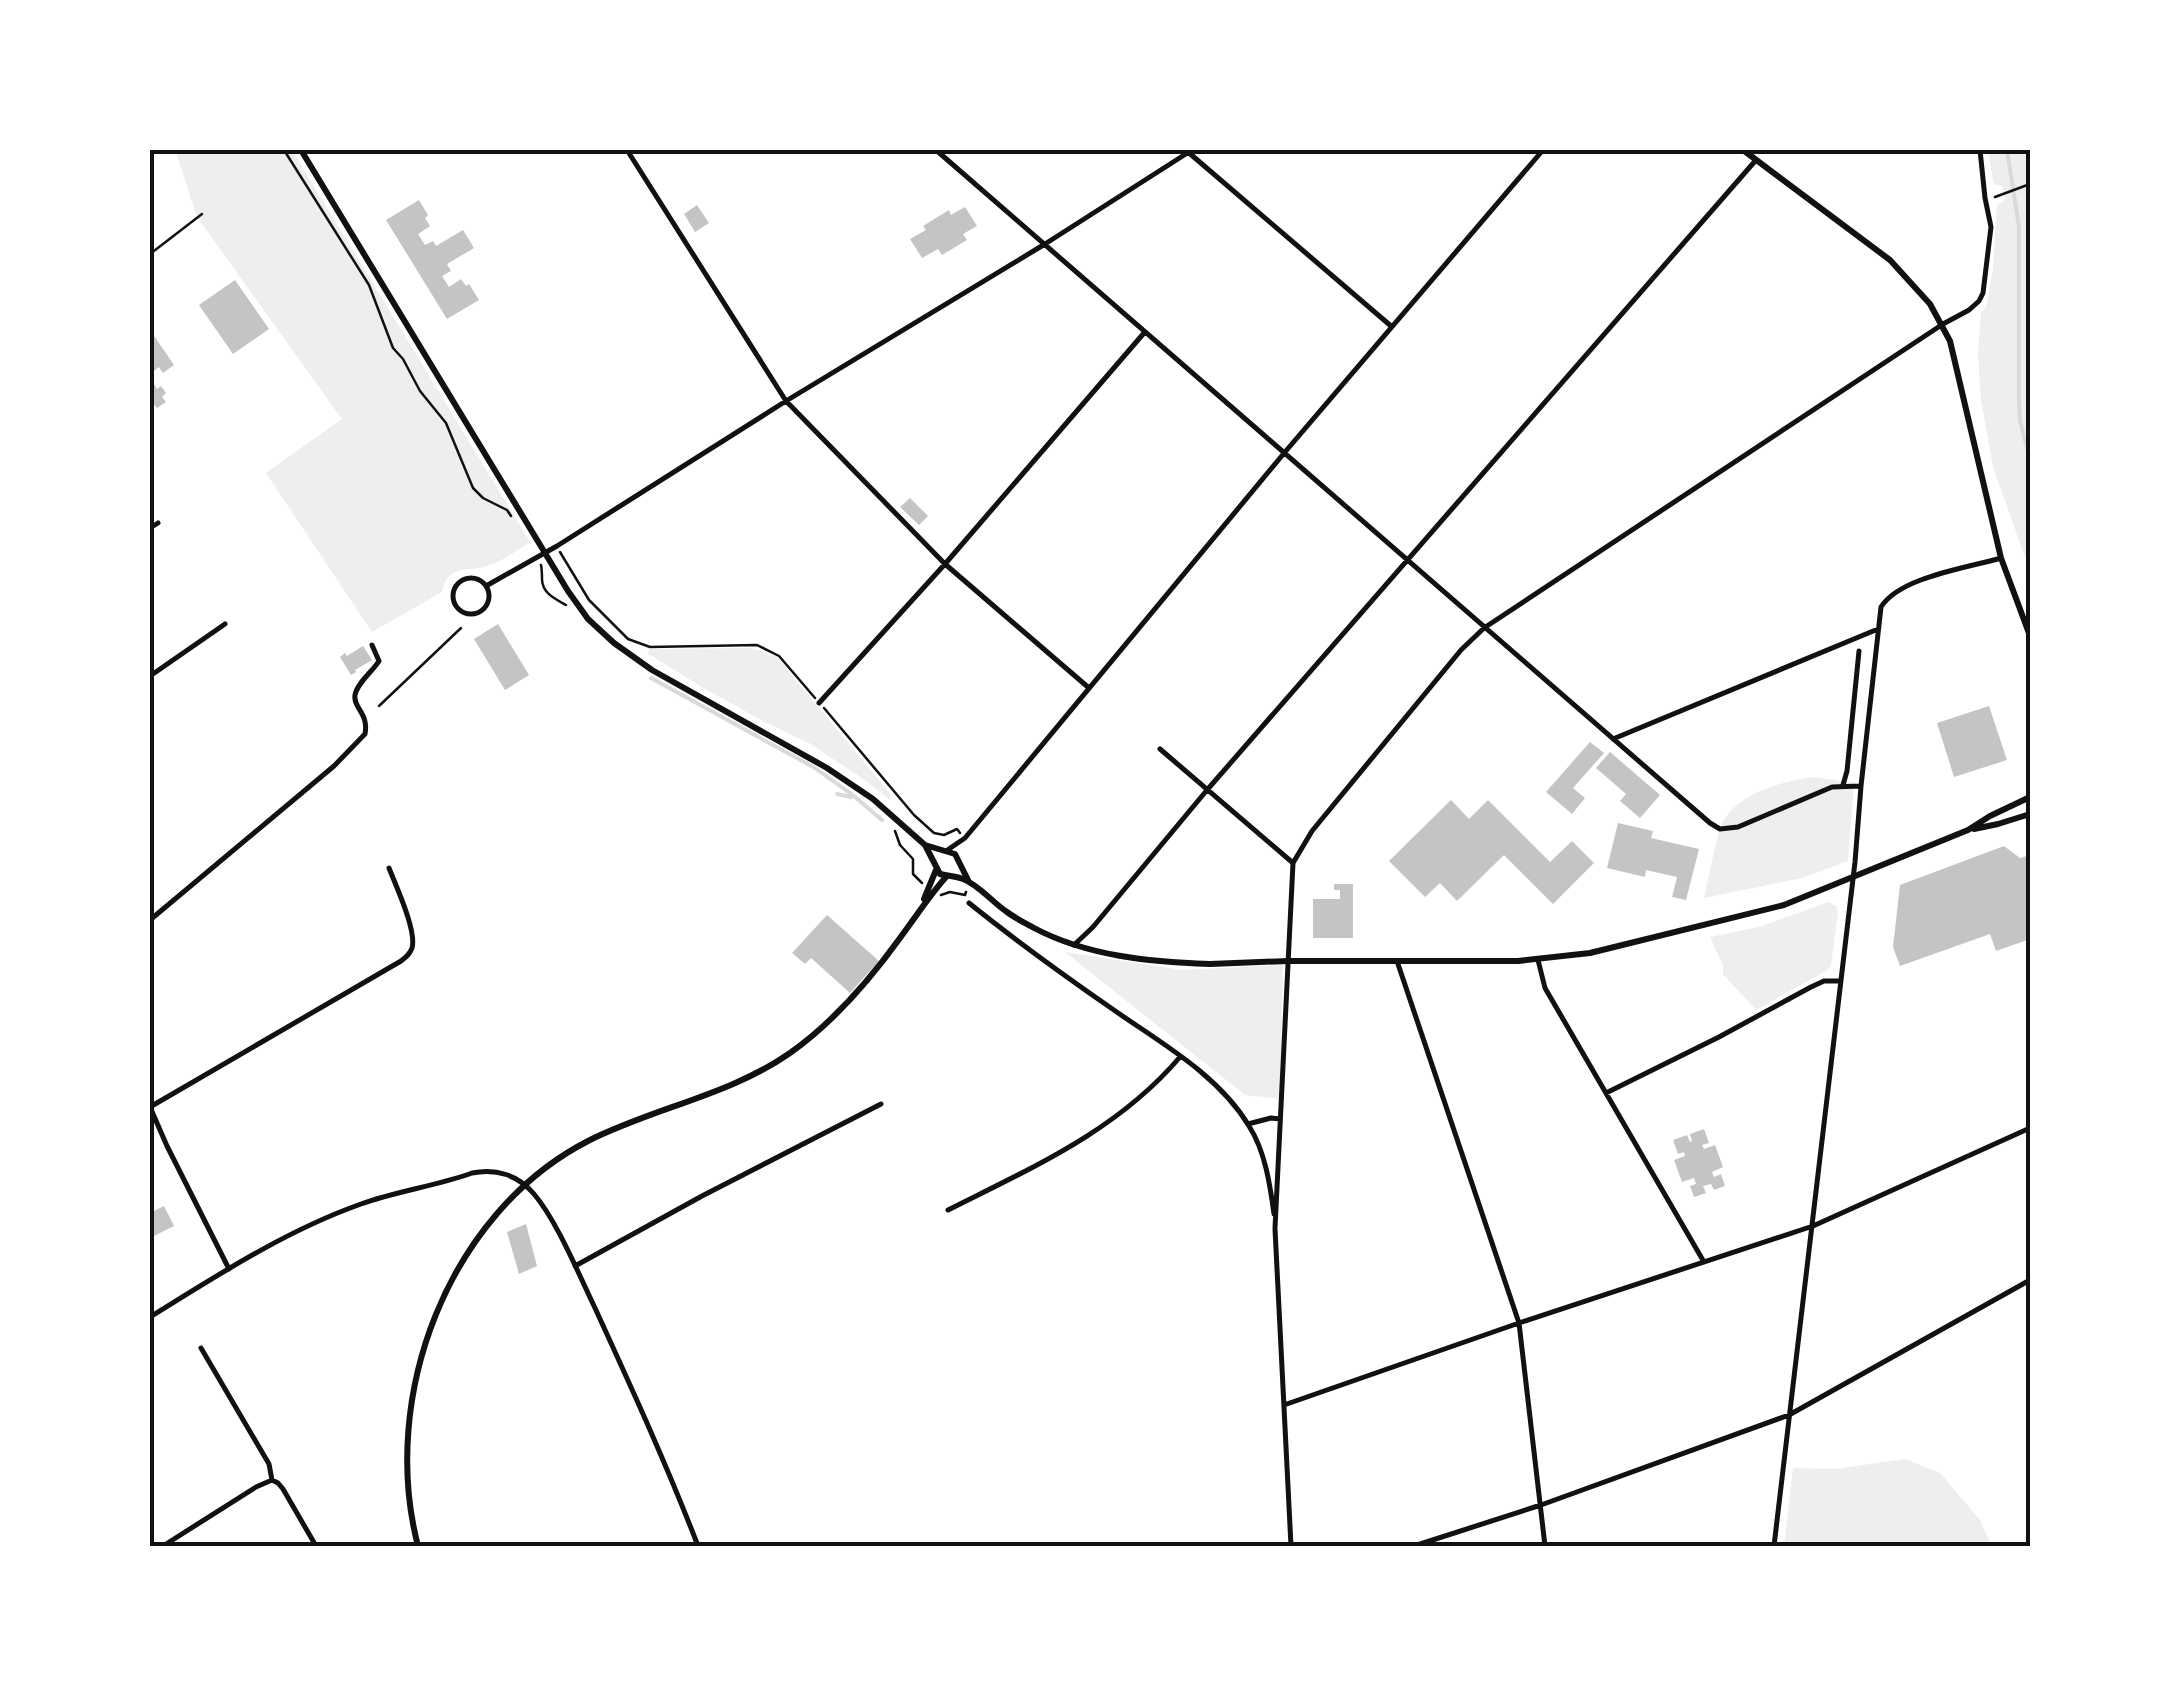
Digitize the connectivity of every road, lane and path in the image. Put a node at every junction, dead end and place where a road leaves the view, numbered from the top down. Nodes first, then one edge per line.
1 (284, 150) edge
2 (302, 150) edge
3 (627, 150) edge
4 (936, 150) edge
5 (1542, 150) edge
6 (1743, 150) edge
7 (1980, 150) edge
8 (1189, 151) edge
9 (1756, 160) junction
10 (2030, 184) edge
11 (1995, 197) dead end
12 (202, 214) dead end
13 (1045, 244) junction
14 (150, 254) edge
15 (1943, 324) junction
16 (1391, 326) junction
17 (1144, 333) junction
18 (786, 401) junction
19 (1285, 452) junction
20 (507, 510) dead end
21 (158, 523) dead end
22 (150, 528) edge
23 (557, 546) junction
24 (545, 552) junction
25 (2001, 558) junction
26 (1408, 562) junction
27 (945, 564) junction
28 (543, 569) dead end
29 (486, 586) junction
30 (588, 619) junction
31 (225, 624) dead end
32 (462, 628) dead end
33 (1484, 628) junction
34 (1879, 629) junction
35 (2030, 636) edge
36 (372, 645) dead end
37 (1859, 651) dead end
38 (150, 676) edge
39 (1090, 688) junction
40 (819, 703) junction
41 (379, 706) dead end
42 (1613, 739) junction
43 (1160, 750) dead end
44 (1843, 785) junction
45 (1862, 786) junction
46 (1208, 790) junction
47 (2030, 797) edge
48 (888, 813) junction
49 (2030, 814) edge
50 (1968, 830) junction
51 (965, 838) junction
52 (925, 845) junction
53 (945, 852) junction
54 (959, 860) junction
55 (1293, 864) junction
56 (389, 868) dead end
57 (936, 869) junction
58 (948, 876) junction
59 (1853, 879) junction
60 (971, 883) junction
61 (924, 885) dead end
62 (965, 895) dead end
63 (941, 896) dead end
64 (969, 903) dead end
65 (150, 920) edge
66 (908, 926) junction
67 (1074, 945) junction
68 (1538, 960) junction
69 (1288, 961) junction
70 (1397, 961) junction
71 (1840, 980) junction
72 (1180, 1057) junction
73 (1606, 1093) junction
74 (882, 1104) dead end
75 (150, 1107) edge
76 (1281, 1119) junction
77 (1248, 1124) junction
78 (2030, 1128) edge
79 (525, 1186) junction
80 (948, 1210) dead end
81 (1812, 1226) junction
82 (1275, 1228) junction
83 (1704, 1262) junction
84 (575, 1266) junction
85 (229, 1268) junction
86 (2030, 1280) edge
87 (150, 1317) edge
88 (1519, 1323) junction
89 (201, 1348) dead end
90 (1284, 1405) junction
91 (1790, 1415) junction
92 (272, 1480) junction
93 (1541, 1505) junction
94 (163, 1546) edge
95 (316, 1546) edge
96 (418, 1546) edge
97 (698, 1546) edge
98 (1291, 1546) edge
99 (1414, 1546) edge
100 (1544, 1546) edge
101 (1774, 1546) edge

1 - 20 path
2 - 24 street
3 - 18 street
4 - 13 street
5 - 16 street
6 - 9 street
7 - 15 street
8 - 13 street
8 - 16 street
9 - 15 street
9 - 26 street
10 - 11 path
12 - 14 path
13 - 17 street
13 - 18 street
15 - 25 street
15 - 33 street
16 - 19 street
17 - 19 street
17 - 27 street
18 - 23 street
18 - 27 street
19 - 26 street
19 - 39 street
21 - 22 street
23 - 24 street
23 - 40 path
24 - 29 street
24 - 30 street
25 - 34 street
25 - 35 street
26 - 33 street
26 - 46 street
27 - 39 street
27 - 40 street
28 - 30 path
29 - 29 street
30 - 48 street
31 - 38 street
32 - 41 path
33 - 42 street
33 - 55 street
34 - 42 street
34 - 45 street
36 - 65 street
37 - 44 street
39 - 51 street
40 - 51 path
42 - 44 street
43 - 46 street
44 - 45 street
45 - 59 street
46 - 55 street
46 - 67 street
47 - 50 street
48 - 52 street
48 - 61 path
49 - 50 street
50 - 59 street
51 - 53 street
51 - 54 street
52 - 53 street
52 - 57 street
53 - 54 street
53 - 57 street
54 - 58 street
54 - 60 street
55 - 69 street
56 - 75 street
57 - 58 street
57 - 66 street
58 - 60 street
58 - 66 street
59 - 68 street
59 - 71 street
60 - 67 street
62 - 63 path
64 - 72 street
66 - 79 street
67 - 69 street
68 - 70 street
68 - 73 street
69 - 70 street
69 - 76 street
70 - 88 street
71 - 73 street
71 - 81 street
72 - 77 street
72 - 80 street
73 - 83 street
74 - 84 street
75 - 85 street
76 - 77 street
76 - 82 street
77 - 82 street
78 - 81 street
79 - 84 street
79 - 85 street
79 - 96 street
81 - 83 street
81 - 91 street
82 - 90 street
83 - 88 street
84 - 97 street
85 - 87 street
86 - 91 street
88 - 90 street
88 - 93 street
89 - 92 street
90 - 98 street
91 - 93 street
91 - 101 street
92 - 94 street
92 - 95 street
93 - 99 street
93 - 100 street

